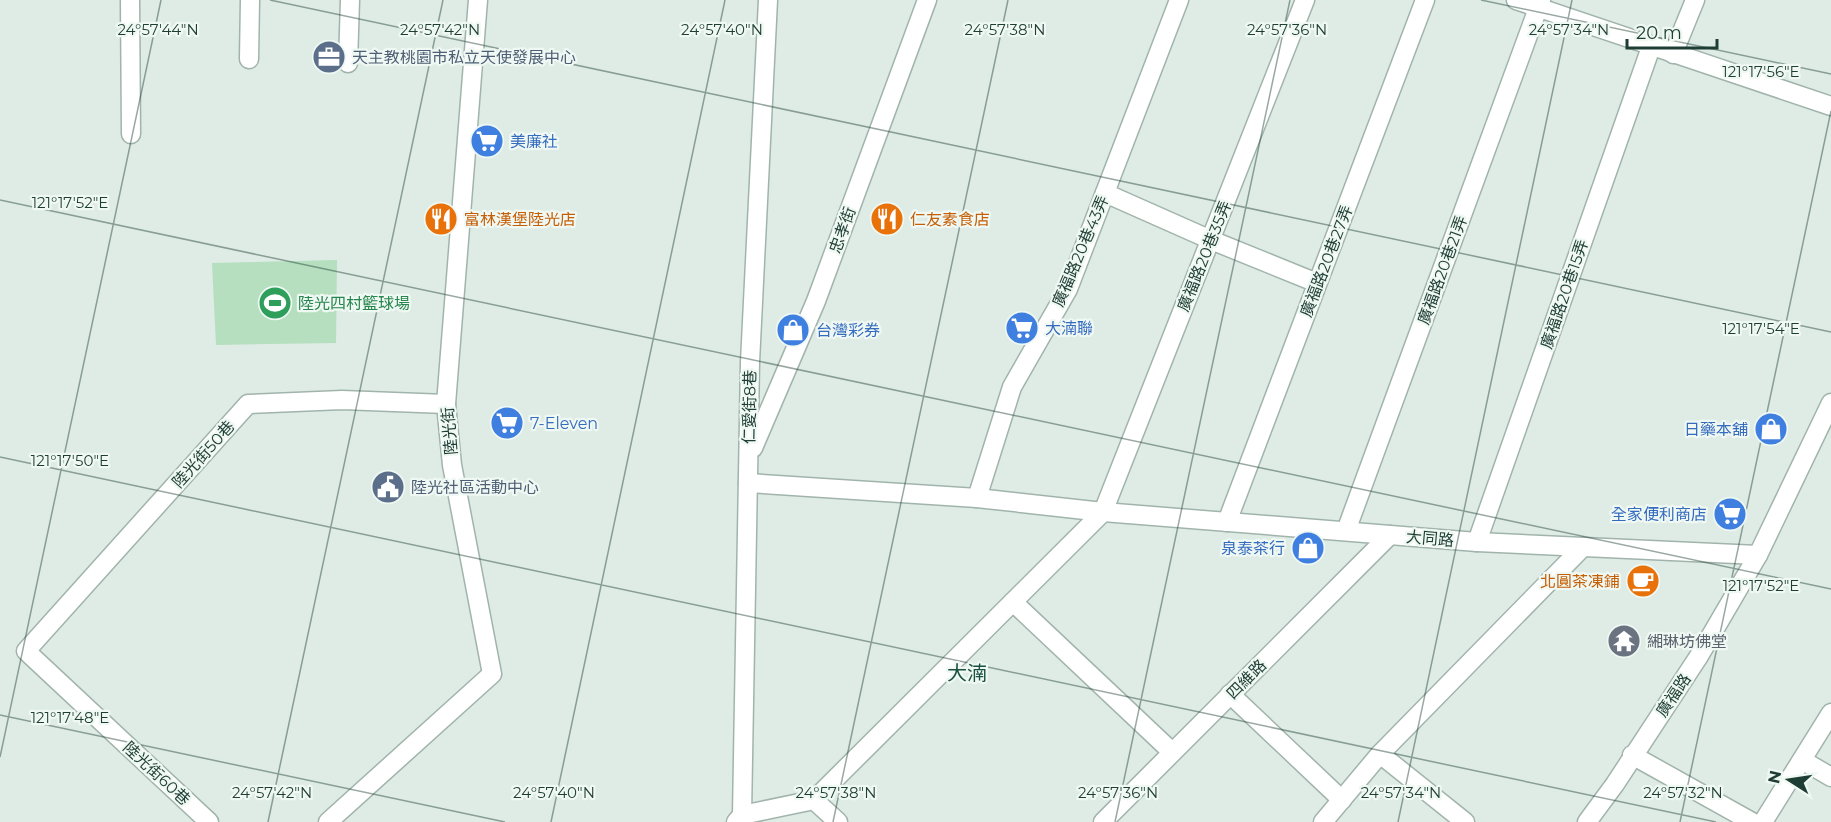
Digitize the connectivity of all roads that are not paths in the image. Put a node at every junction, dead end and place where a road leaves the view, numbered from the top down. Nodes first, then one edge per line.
1 (130, 0) edge
2 (250, 0) edge
3 (350, 0) edge
4 (478, 0) edge
5 (768, 0) edge
6 (927, 0) edge
7 (1179, 0) edge
8 (1305, 0) edge
9 (1425, 0) edge
10 (1516, 0) edge
11 (1695, 0) edge
12 (1540, 4) edge
13 (1651, 47) junction
14 (1673, 54) junction
15 (249, 59) dead end
16 (348, 63) dead end
17 (1831, 105) edge
18 (130, 134) dead end
19 (1105, 193) junction
20 (1210, 240) junction
21 (1317, 284) junction
22 (1831, 403) edge
23 (446, 404) junction
24 (749, 458) junction
25 (748, 483) junction
26 (977, 498) junction
27 (1103, 512) junction
28 (1227, 522) junction
29 (1346, 531) junction
30 (1390, 535) junction
31 (1477, 542) junction
32 (1583, 547) junction
33 (1758, 555) junction
34 (1013, 602) junction
35 (26, 651) joint
36 (1230, 694) junction
37 (1831, 713) edge
38 (1172, 752) junction
39 (1380, 754) junction
40 (1632, 755) junction
41 (1802, 760) junction
42 (1831, 777) edge
43 (814, 800) junction
44 (1342, 800) junction
45 (739, 819) edge
46 (209, 822) edge
47 (327, 822) edge
48 (838, 822) edge
49 (1102, 822) edge
50 (1323, 822) edge
51 (1465, 822) edge
52 (1587, 822) edge
53 (1752, 822) edge
54 (1763, 822) edge

1 - 18 street
2 - 15 street
3 - 16 street
4 - 23 street, 陸光街
5 - 24 street, 仁愛街8巷
6 - 24 street, 忠孝街
7 - 19 street, 廣福路20巷43弄
8 - 20 street, 廣福路20巷35弄
9 - 21 street, 廣福路20巷27弄
10 - 12 street
11 - 14 street
12 - 13 street
12 - 29 street, 廣福路20巷21弄
13 - 14 street
13 - 31 street, 廣福路20巷15弄
14 - 17 street
19 - 20 street
19 - 26 street, 廣福路20巷43弄
20 - 21 street
20 - 27 street, 廣福路20巷35弄
21 - 28 street, 廣福路20巷27弄
22 - 33 street, 廣福路
23 - 35 street, 陸光街50巷
23 - 47 street, 陸光街
24 - 25 street, 仁愛街8巷
25 - 26 street, 大同路
25 - 45 street, 仁愛街8巷
26 - 27 street, 大同路
27 - 28 street, 大同路
27 - 34 street
28 - 29 street, 大同路
29 - 30 street, 大同路
30 - 31 street, 大同路
30 - 36 street, 四維路
31 - 32 street, 大同路
32 - 33 street, 大同路
32 - 39 street
33 - 40 street, 廣福路
34 - 38 street
34 - 43 street
35 - 46 street, 陸光街60巷
36 - 38 street, 四維路
36 - 44 street
37 - 41 street
38 - 49 street, 四維路
39 - 44 street
39 - 51 street
40 - 52 street, 廣福路
40 - 53 street
41 - 42 street
41 - 54 street
43 - 45 street
43 - 48 street
44 - 50 street

